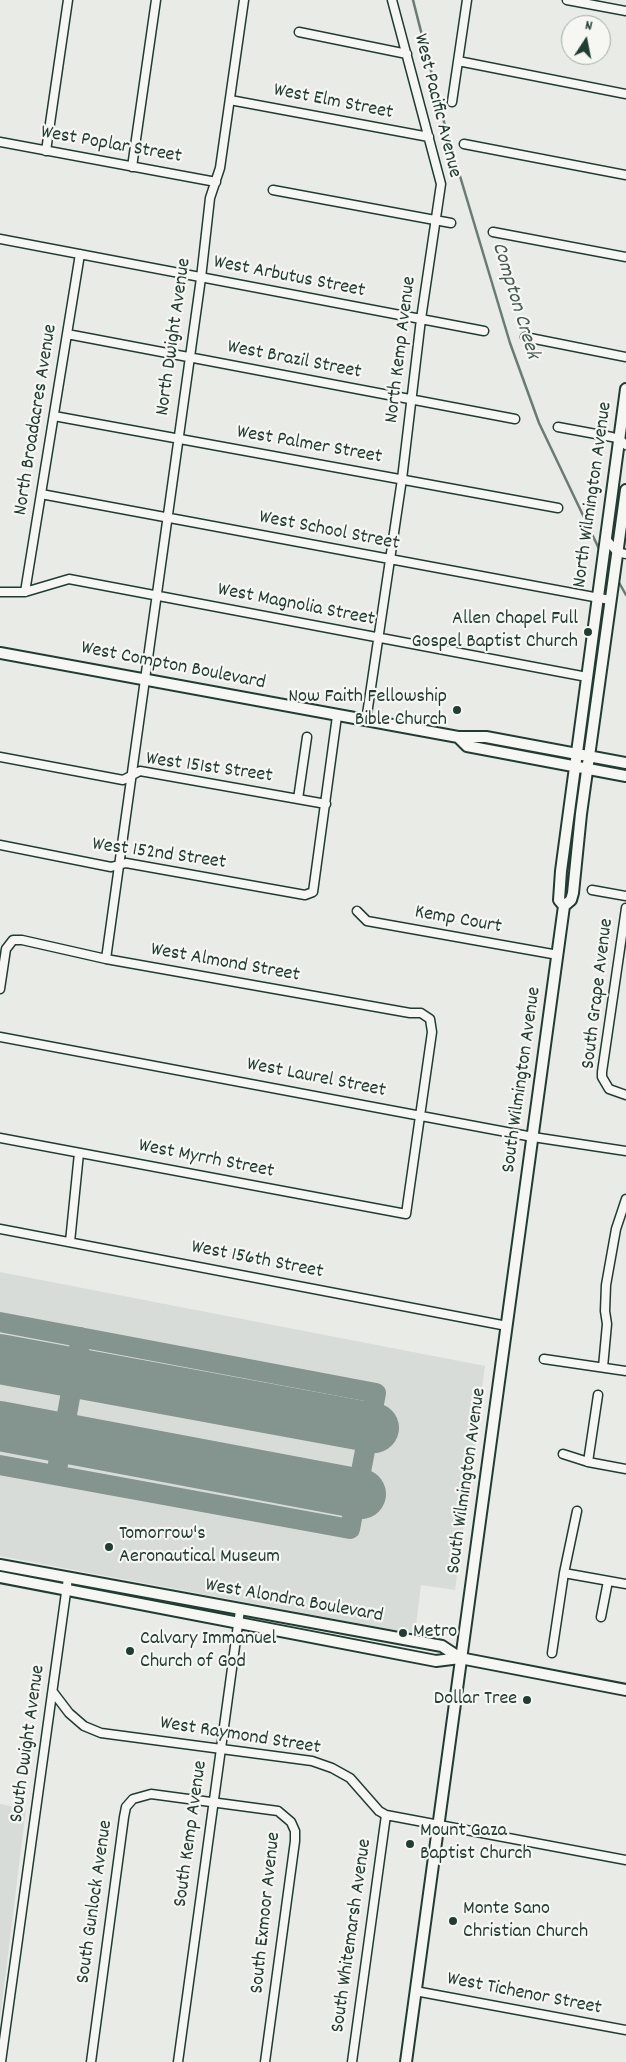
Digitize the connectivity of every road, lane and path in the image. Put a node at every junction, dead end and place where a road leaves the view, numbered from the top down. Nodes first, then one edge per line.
1 (68, 0) edge
2 (156, 0) edge
3 (244, 0) edge
4 (392, 0) edge
5 (467, 0) edge
6 (567, 0) edge
7 (626, 11) edge
8 (299, 32) dead end
9 (407, 54) junction
10 (458, 61) junction
11 (626, 94) edge
12 (230, 100) junction
13 (452, 102) dead end
14 (429, 137) junction
15 (0, 142) edge
16 (464, 144) dead end
17 (46, 151) junction
18 (132, 167) junction
19 (626, 175) edge
20 (216, 182) junction
21 (273, 190) dead end
22 (436, 220) junction
23 (451, 223) dead end
24 (493, 232) dead end
25 (0, 239) edge
26 (80, 254) junction
27 (626, 257) edge
28 (201, 278) junction
29 (421, 319) junction
30 (484, 331) dead end
31 (68, 334) junction
32 (525, 337) dead end
33 (190, 357) junction
34 (626, 357) edge
35 (626, 389) edge
36 (412, 399) junction
37 (54, 416) junction
38 (515, 419) dead end
39 (558, 427) dead end
40 (177, 438) junction
41 (622, 442) edge
42 (402, 479) junction
43 (626, 490) edge
44 (42, 494) junction
45 (558, 508) dead end
46 (167, 517) junction
47 (606, 540) junction
48 (622, 553) edge
49 (390, 560) junction
50 (0, 592) edge
51 (26, 592) junction
52 (156, 595) junction
53 (597, 598) junction
54 (611, 598) junction
55 (377, 638) junction
56 (0, 653) edge
57 (587, 677) junction
58 (146, 679) junction
59 (337, 716) junction
60 (366, 721) junction
61 (308, 737) dead end
62 (458, 738) junction
63 (576, 754) junction
64 (0, 757) edge
65 (590, 757) junction
66 (626, 763) edge
67 (575, 767) junction
68 (588, 769) junction
69 (131, 776) junction
70 (626, 776) edge
71 (298, 799) junction
72 (326, 804) junction
73 (0, 845) edge
74 (119, 865) junction
75 (592, 890) dead end
76 (626, 896) edge
77 (564, 906) junction
78 (626, 908) edge
79 (357, 911) dead end
80 (558, 955) junction
81 (106, 959) junction
82 (0, 989) edge
83 (0, 1037) edge
84 (606, 1084) junction
85 (599, 1090) dead end
86 (626, 1095) edge
87 (421, 1115) junction
88 (533, 1137) junction
89 (0, 1138) edge
90 (626, 1151) edge
91 (80, 1153) junction
92 (626, 1199) edge
93 (0, 1230) edge
94 (70, 1242) junction
95 (507, 1326) junction
96 (544, 1359) dead end
97 (603, 1367) junction
98 (626, 1371) edge
99 (598, 1395) dead end
100 (563, 1454) dead end
101 (588, 1462) junction
102 (626, 1469) edge
103 (577, 1511) dead end
104 (0, 1565) edge
105 (564, 1573) junction
106 (0, 1577) edge
107 (68, 1578) junction
108 (608, 1581) junction
109 (626, 1584) edge
110 (67, 1590) junction
111 (240, 1610) junction
112 (601, 1617) dead end
113 (238, 1624) junction
114 (552, 1653) dead end
115 (460, 1658) junction
116 (626, 1690) edge
117 (53, 1692) junction
118 (220, 1749) junction
119 (212, 1801) junction
120 (386, 1815) junction
121 (438, 1826) junction
122 (626, 1860) edge
123 (415, 1991) junction
124 (626, 2030) edge
125 (2, 2062) edge
126 (91, 2062) edge
127 (178, 2062) edge
128 (265, 2062) edge
129 (352, 2062) edge
130 (406, 2062) edge

1 - 17 street
2 - 18 street
3 - 12 street, North Dwight Avenue
4 - 9 street, West Pacific Avenue
5 - 10 street
6 - 7 street
8 - 9 street
9 - 14 street, West Pacific Avenue
10 - 11 street
10 - 13 street
12 - 14 street, West Elm Street
12 - 20 street, North Dwight Avenue
14 - 22 street, West Pacific Avenue
15 - 17 street, West Poplar Street
16 - 19 street
17 - 18 street, West Poplar Street
18 - 20 street, West Poplar Street
20 - 28 street, North Dwight Avenue
21 - 22 street
22 - 23 street
22 - 29 street, North Kemp Avenue
24 - 27 street
25 - 26 street, West Arbutus Street
26 - 28 street, West Arbutus Street
26 - 31 street, North Broadacres Avenue
28 - 29 street, West Arbutus Street
28 - 33 street, North Dwight Avenue
29 - 30 street, West Arbutus Street
29 - 36 street, North Kemp Avenue
31 - 33 street, West Brazil Street
31 - 37 street, North Broadacres Avenue
32 - 34 street
33 - 36 street, West Brazil Street
33 - 40 street, North Dwight Avenue
35 - 41 main road, North Wilmington Avenue
36 - 38 street, West Brazil Street
36 - 42 street, North Kemp Avenue
37 - 40 street, West Palmer Street
37 - 44 street, North Broadacres Avenue
39 - 41 street
40 - 42 street, West Palmer Street
40 - 46 street, North Dwight Avenue
41 - 47 main road, North Wilmington Avenue
42 - 45 street, West Palmer Street
42 - 49 street, North Kemp Avenue
43 - 48 main road, North Wilmington Avenue
44 - 46 street, West School Street
44 - 51 street, North Broadacres Avenue
46 - 49 street, West School Street
46 - 52 street, North Dwight Avenue
47 - 48 street
47 - 53 main road, North Wilmington Avenue
48 - 54 main road, North Wilmington Avenue
49 - 53 street, West School Street
49 - 55 street, North Kemp Avenue
50 - 51 street, West Magnolia Street
51 - 52 street, West Magnolia Street
52 - 55 street, West Magnolia Street
52 - 58 street, North Dwight Avenue
53 - 54 street, West School Street
53 - 57 main road, North Wilmington Avenue
54 - 65 main road, North Wilmington Avenue
55 - 57 street, West Magnolia Street
55 - 60 street, North Kemp Avenue
56 - 58 main road, West Compton Boulevard
57 - 63 main road, North Wilmington Avenue
58 - 59 main road, West Compton Boulevard
58 - 69 street
59 - 60 main road, West Compton Boulevard
59 - 72 street
60 - 62 main road, West Compton Boulevard
61 - 71 street
62 - 63 main road, West Compton Boulevard
62 - 67 main road, West Compton Boulevard
63 - 65 main road, West Compton Boulevard
63 - 67 main road, South Wilmington Avenue
64 - 69 street, West 151st Street
65 - 66 main road, West Compton Boulevard
65 - 68 main road, South Wilmington Avenue
67 - 68 main road, West Compton Boulevard
67 - 77 main road, South Wilmington Avenue
68 - 70 main road, West Compton Boulevard
68 - 77 main road, South Wilmington Avenue
69 - 71 street, West 151st Street
69 - 74 street
71 - 72 street, West 151st Street
72 - 74 street, West 152nd Street
73 - 74 street, West 152nd Street
74 - 81 street
75 - 76 street
77 - 80 main road, South Wilmington Avenue
78 - 84 street, South Grape Avenue
79 - 80 street, Kemp Court
80 - 88 main road, South Wilmington Avenue
81 - 82 street, West Almond Street
81 - 87 street, West Almond Street
83 - 87 street, West Laurel Street
84 - 85 street
84 - 86 street
87 - 88 street, West Laurel Street
87 - 91 street, West Myrrh Street
88 - 90 street, West Laurel Street
88 - 95 main road, South Wilmington Avenue
89 - 91 street, West Myrrh Street
91 - 94 street
92 - 97 street
93 - 94 street, West 156th Street
94 - 95 street, West 156th Street
95 - 115 main road, South Wilmington Avenue
96 - 97 street
97 - 98 street
99 - 101 street
100 - 101 street
101 - 102 street
103 - 105 street
104 - 107 main road, West Alondra Boulevard
105 - 108 street
105 - 114 street
106 - 110 main road, West Alondra Boulevard
107 - 110 street, South Dwight Avenue
107 - 111 main road, West Alondra Boulevard
108 - 109 street
108 - 112 street
110 - 113 main road, West Alondra Boulevard
110 - 117 street, South Dwight Avenue
111 - 113 street, South Kemp Avenue
111 - 115 main road, West Alondra Boulevard
113 - 115 main road, West Alondra Boulevard
113 - 118 street, South Kemp Avenue
115 - 116 main road, West Alondra Boulevard
115 - 121 main road, South Wilmington Avenue
117 - 118 street, West Raymond Street
117 - 125 street, South Dwight Avenue
118 - 119 street, South Kemp Avenue
118 - 120 street, West Raymond Street
119 - 126 street, South Gunlock Avenue
119 - 127 street, South Kemp Avenue
119 - 128 street, South Exmoor Avenue
120 - 121 street
120 - 129 street, South Whitemarsh Avenue
121 - 122 street
121 - 123 main road, South Wilmington Avenue
123 - 124 street, West Tichenor Street
123 - 130 main road, South Wilmington Avenue

